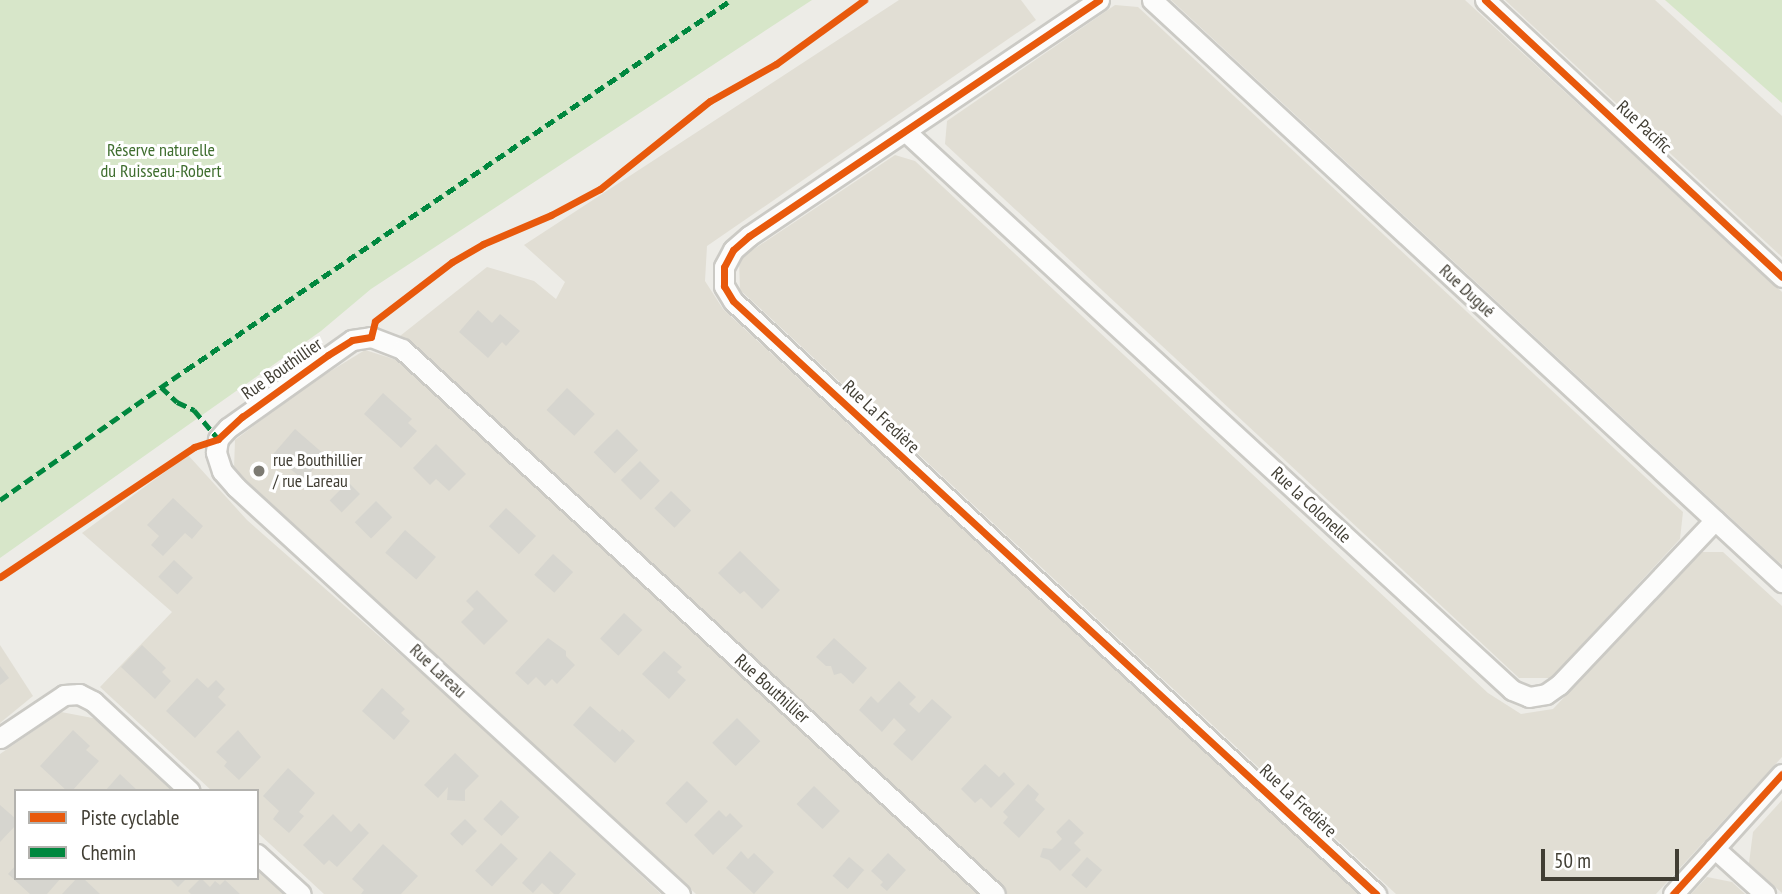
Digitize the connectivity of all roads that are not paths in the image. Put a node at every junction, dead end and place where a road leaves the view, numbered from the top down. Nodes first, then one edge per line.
1 (1099, 0) edge
2 (1152, 0) edge
3 (1485, 0) edge
4 (905, 131) junction
5 (1782, 276) edge
6 (218, 439) joint
7 (1715, 520) junction
8 (1782, 582) edge
9 (0, 738) edge
10 (1782, 774) edge
11 (188, 789) edge
12 (1714, 848) junction
13 (259, 856) edge
14 (301, 894) edge
15 (680, 894) edge
16 (995, 894) edge
17 (1376, 894) edge
18 (1672, 894) edge
19 (1765, 894) edge

1 - 4 street, Rue La Fredière
2 - 7 street, Rue Dugué
3 - 5 street, Rue Pacific
4 - 7 street, Rue la Colonelle
4 - 17 street, Rue La Fredière
6 - 15 street, Rue Lareau
6 - 16 street, Rue Bouthillier
7 - 8 street, Rue Dugué
9 - 11 street
10 - 12 street
12 - 18 street
12 - 19 street
13 - 14 street

